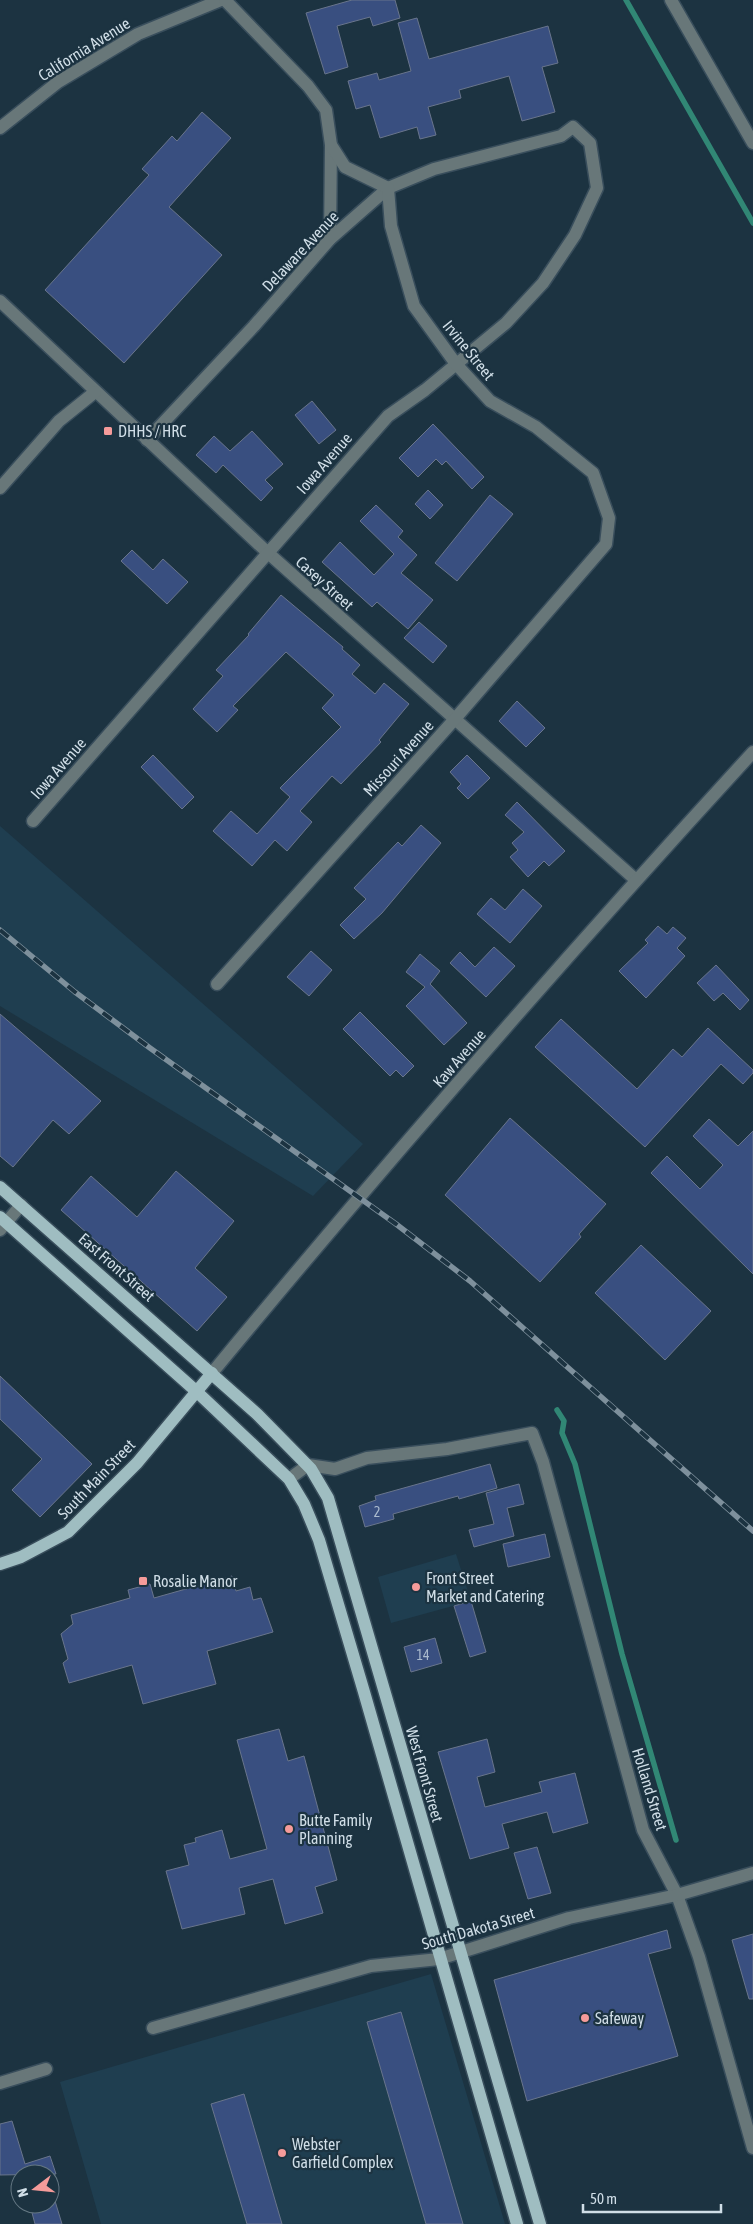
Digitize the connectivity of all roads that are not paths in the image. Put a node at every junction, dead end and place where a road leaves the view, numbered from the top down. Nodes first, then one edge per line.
1 (223, 0) edge
2 (671, 0) edge
3 (573, 127) joint
4 (0, 128) edge
5 (753, 143) edge
6 (331, 146) junction
7 (388, 188) junction
8 (330, 239) junction
9 (0, 301) edge
10 (456, 364) junction
11 (95, 392) junction
12 (147, 440) junction
13 (0, 488) edge
14 (267, 552) junction
15 (600, 552) joint
16 (454, 720) junction
17 (753, 752) edge
18 (33, 821) dead end
19 (636, 880) junction
20 (217, 984) dead end
21 (0, 1187) edge
22 (21, 1205) junction
23 (2, 1223) edge
24 (212, 1373) junction
25 (196, 1391) junction
26 (308, 1465) junction
27 (289, 1479) junction
28 (0, 1564) edge
29 (753, 1873) edge
30 (677, 1895) junction
31 (460, 1952) junction
32 (439, 1959) junction
33 (153, 2028) dead end
34 (46, 2069) dead end
35 (0, 2083) edge
36 (753, 2148) edge
37 (517, 2224) edge
38 (540, 2224) edge

1 - 4 street, California Avenue
1 - 6 street
2 - 5 street
3 - 7 street, Delaware Avenue
3 - 10 street, Iowa Avenue
6 - 7 street
6 - 8 street
7 - 8 street, Delaware Avenue
7 - 10 street, Irvine Street
8 - 12 street, Delaware Avenue
9 - 11 street, Casey Street
10 - 14 street, Iowa Avenue
10 - 15 street, Irvine Street
11 - 12 street, Casey Street
11 - 13 street
12 - 14 street, Casey Street
14 - 16 street, Casey Street
14 - 18 street, Iowa Avenue
15 - 16 street, Missouri Avenue
16 - 19 street, Casey Street
16 - 20 street, Missouri Avenue
17 - 19 street, Kaw Avenue
19 - 24 street, Kaw Avenue
21 - 22 main road, East Front Street
22 - 23 street
22 - 24 main road, East Front Street
23 - 25 main road
24 - 25 main road, Kaw Avenue
24 - 26 main road, West Front Street
25 - 27 main road
25 - 28 main road, South Main Street
26 - 27 street
26 - 30 street, Holland Street
26 - 31 main road, West Front Street
27 - 32 main road
29 - 30 street, South Dakota Street
30 - 31 street, South Dakota Street
30 - 36 street, Holland Street
31 - 32 street, South Dakota Street
31 - 38 main road, West Front Street
32 - 33 street, South Dakota Street
32 - 37 main road
34 - 35 street

